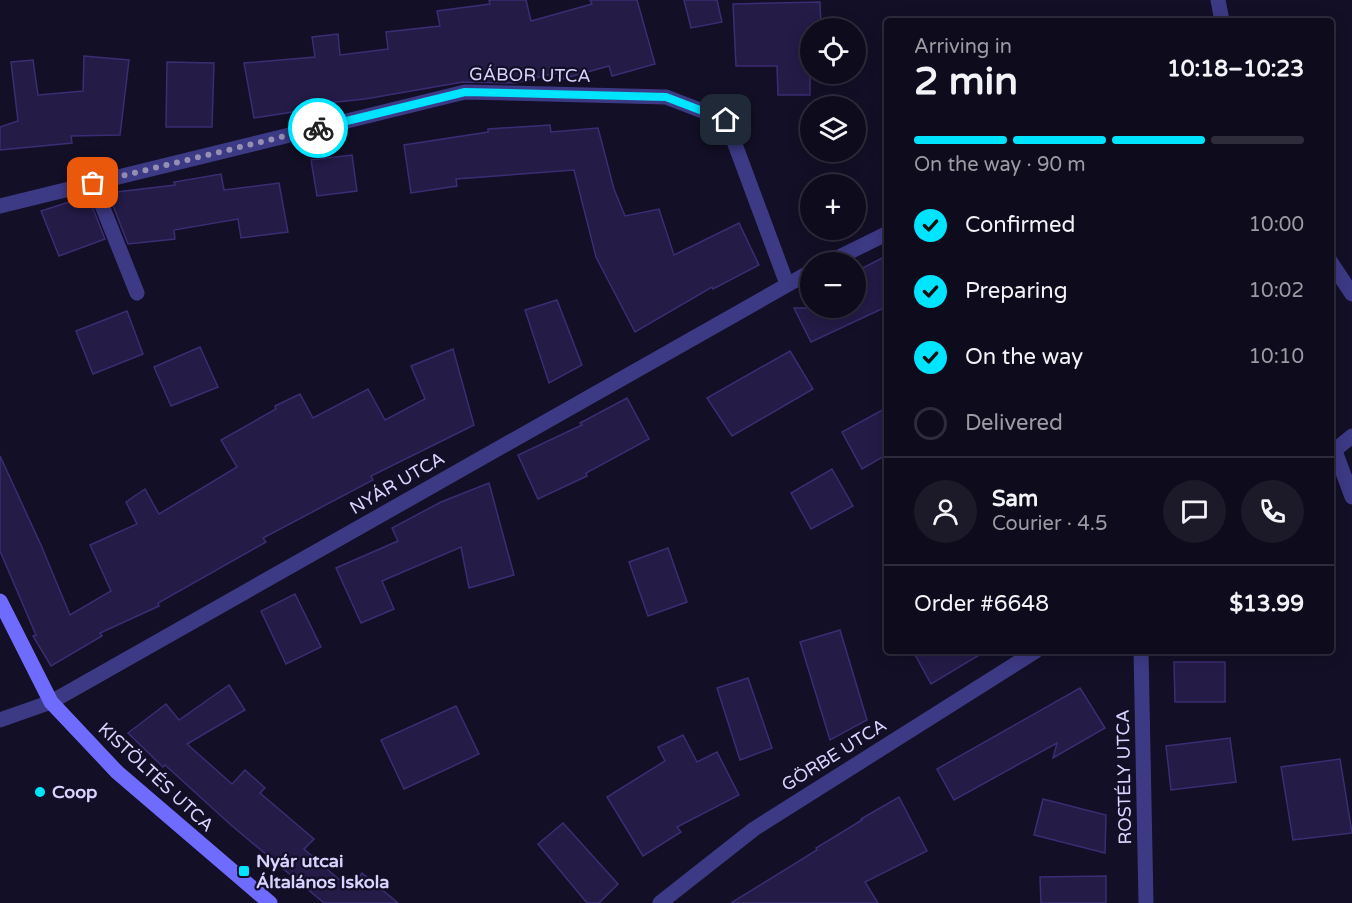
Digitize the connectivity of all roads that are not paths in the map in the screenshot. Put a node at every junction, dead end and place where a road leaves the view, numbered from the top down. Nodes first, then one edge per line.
1 (1218, 0) edge
2 (1221, 18) edge
3 (93, 183) junction
4 (0, 206) edge
5 (884, 235) edge
6 (849, 252) edge
7 (1334, 267) edge
8 (800, 277) edge
9 (787, 284) junction
10 (137, 293) dead end
11 (1352, 294) edge
12 (1352, 436) edge
13 (1334, 452) edge
14 (1334, 455) edge
15 (1352, 497) edge
16 (0, 601) edge
17 (1031, 654) edge
18 (1141, 654) edge
19 (51, 702) junction
20 (0, 720) edge
21 (270, 903) edge
22 (660, 903) edge
23 (1146, 903) edge

1 - 2 street
3 - 4 street, GÁBOR UTCA
3 - 9 street, GÁBOR UTCA
3 - 10 street
5 - 6 street
7 - 11 street
8 - 9 street, NYÁR UTCA
9 - 19 street, NYÁR UTCA
12 - 13 street
14 - 15 street
16 - 19 street, KISTÖLTÉS UTCA
17 - 22 street, GÖRBE UTCA
18 - 23 street, ROSTÉLY UTCA
19 - 20 street, NYÁR UTCA
19 - 21 street, KISTÖLTÉS UTCA

